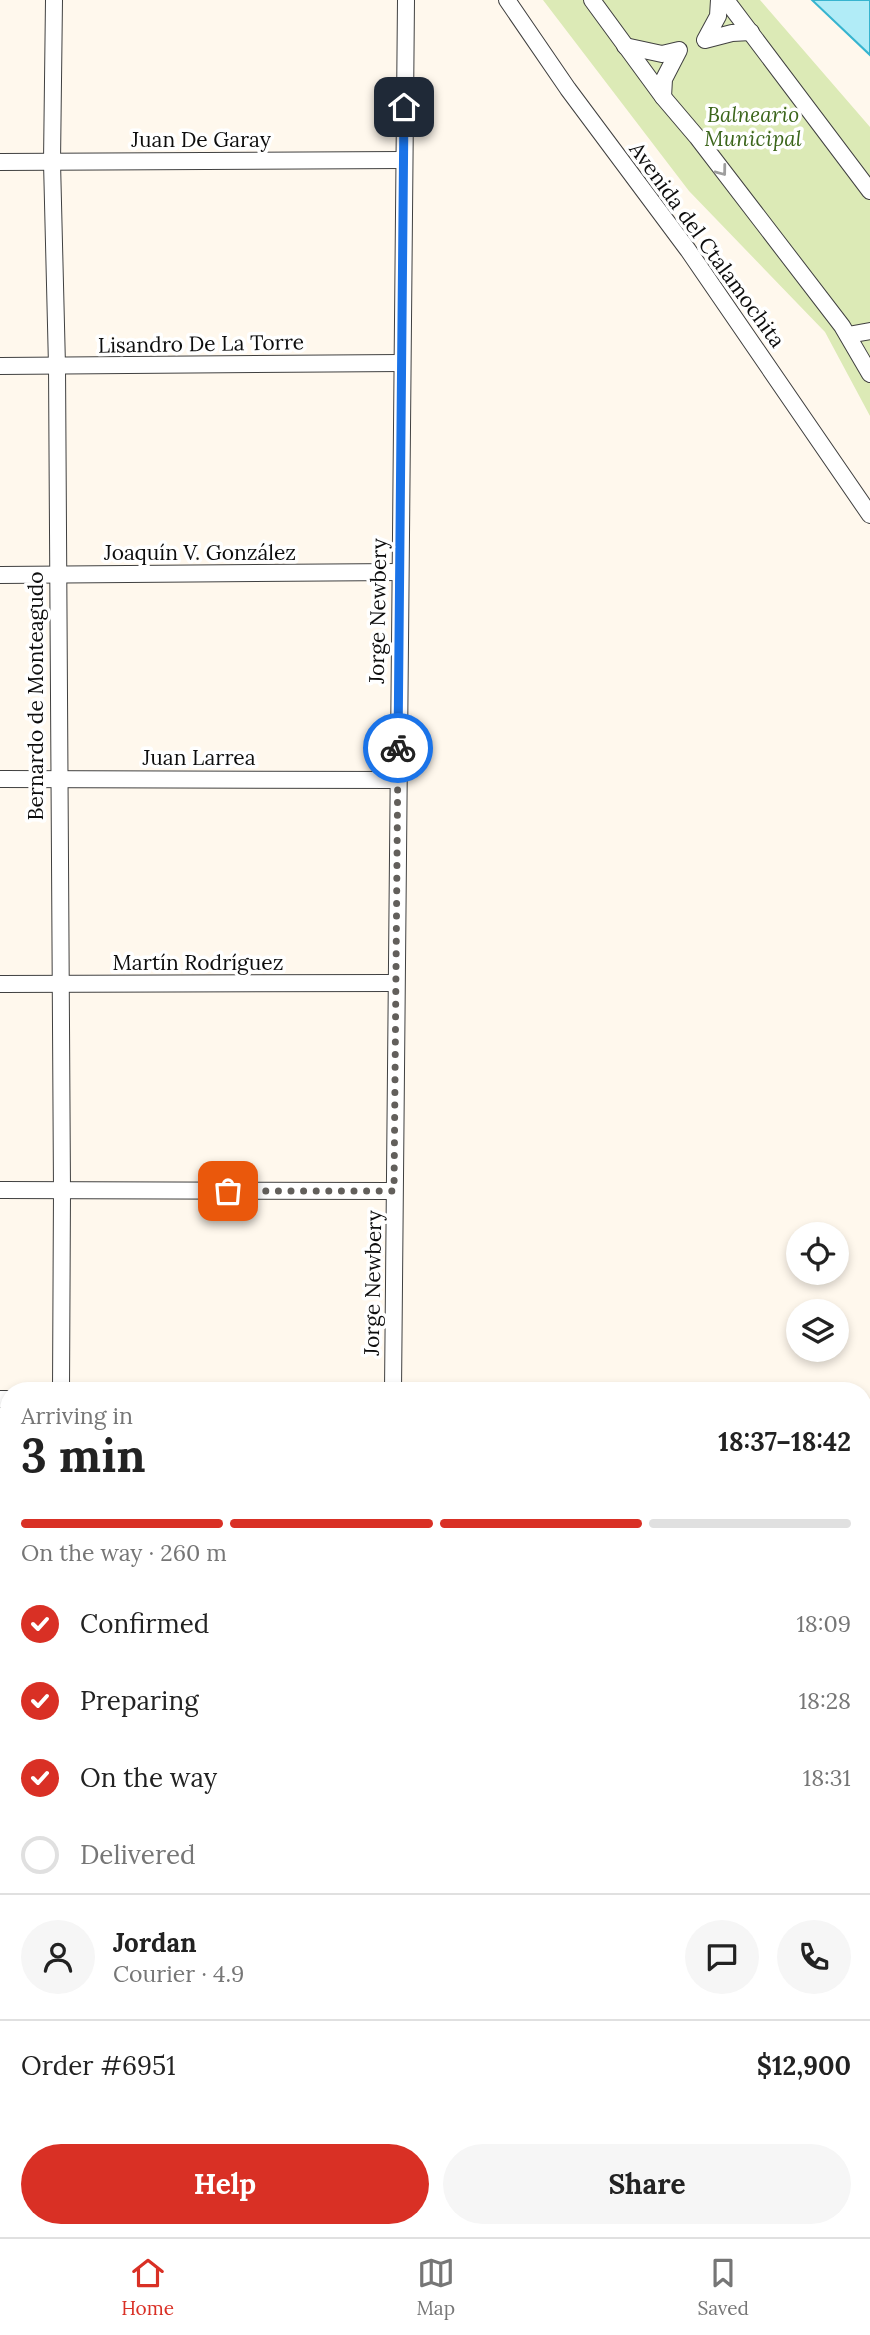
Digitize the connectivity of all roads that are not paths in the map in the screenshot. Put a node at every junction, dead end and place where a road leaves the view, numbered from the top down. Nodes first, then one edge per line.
1 (54, 0) edge
2 (406, 0) edge
3 (507, 0) edge
4 (592, 0) edge
5 (719, 0) edge
6 (726, 0) edge
7 (751, 32) junction
8 (705, 40) junction
9 (625, 46) junction
10 (679, 50) junction
11 (663, 97) junction
12 (403, 160) junction
13 (0, 162) edge
14 (51, 162) junction
15 (870, 191) edge
16 (870, 331) edge
17 (848, 335) junction
18 (402, 363) junction
19 (0, 366) edge
20 (57, 366) junction
21 (870, 374) edge
22 (870, 515) edge
23 (400, 572) junction
24 (0, 575) edge
25 (56, 575) junction
26 (58, 778) junction
27 (0, 779) edge
28 (398, 780) junction
29 (396, 983) junction
30 (0, 984) edge
31 (60, 984) junction
32 (0, 1190) edge
33 (62, 1190) junction
34 (394, 1191) junction
35 (61, 1382) edge
36 (393, 1382) edge

1 - 14 street, Bernardo de Monteagudo
2 - 12 street, Jorge Newbery
3 - 22 street, Avenida del Ctalamochita
4 - 9 street
5 - 8 street
6 - 7 street
7 - 8 street
7 - 15 street
8 - 10 street
9 - 10 street
9 - 11 street
10 - 11 street
11 -> 17 street
12 - 14 street, Juan De Garay
12 - 18 street, Jorge Newbery
13 - 14 street, Juan De Garay
14 - 20 street, Bernardo de Monteagudo
16 - 17 street
17 - 21 street
18 - 20 street, Lisandro De La Torre
18 - 23 street, Jorge Newbery
19 - 20 street, Lisandro De La Torre
20 - 25 street, Bernardo de Monteagudo
23 - 25 street, Joaquín V. González
23 - 28 street, Jorge Newbery
24 - 25 street, Joaquín V. González
25 - 26 street, Bernardo de Monteagudo
26 - 27 street, Juan Larrea
26 - 28 street, Juan Larrea
26 - 31 street, Bernardo de Monteagudo
28 - 29 street, Jorge Newbery
29 - 31 street, Martín Rodríguez
29 - 34 street, Jorge Newbery
30 - 31 street, Martín Rodríguez
31 - 33 street, Bernardo de Monteagudo
32 - 33 street
33 - 34 street
33 - 35 street, Bernardo de Monteagudo
34 - 36 street, Jorge Newbery

